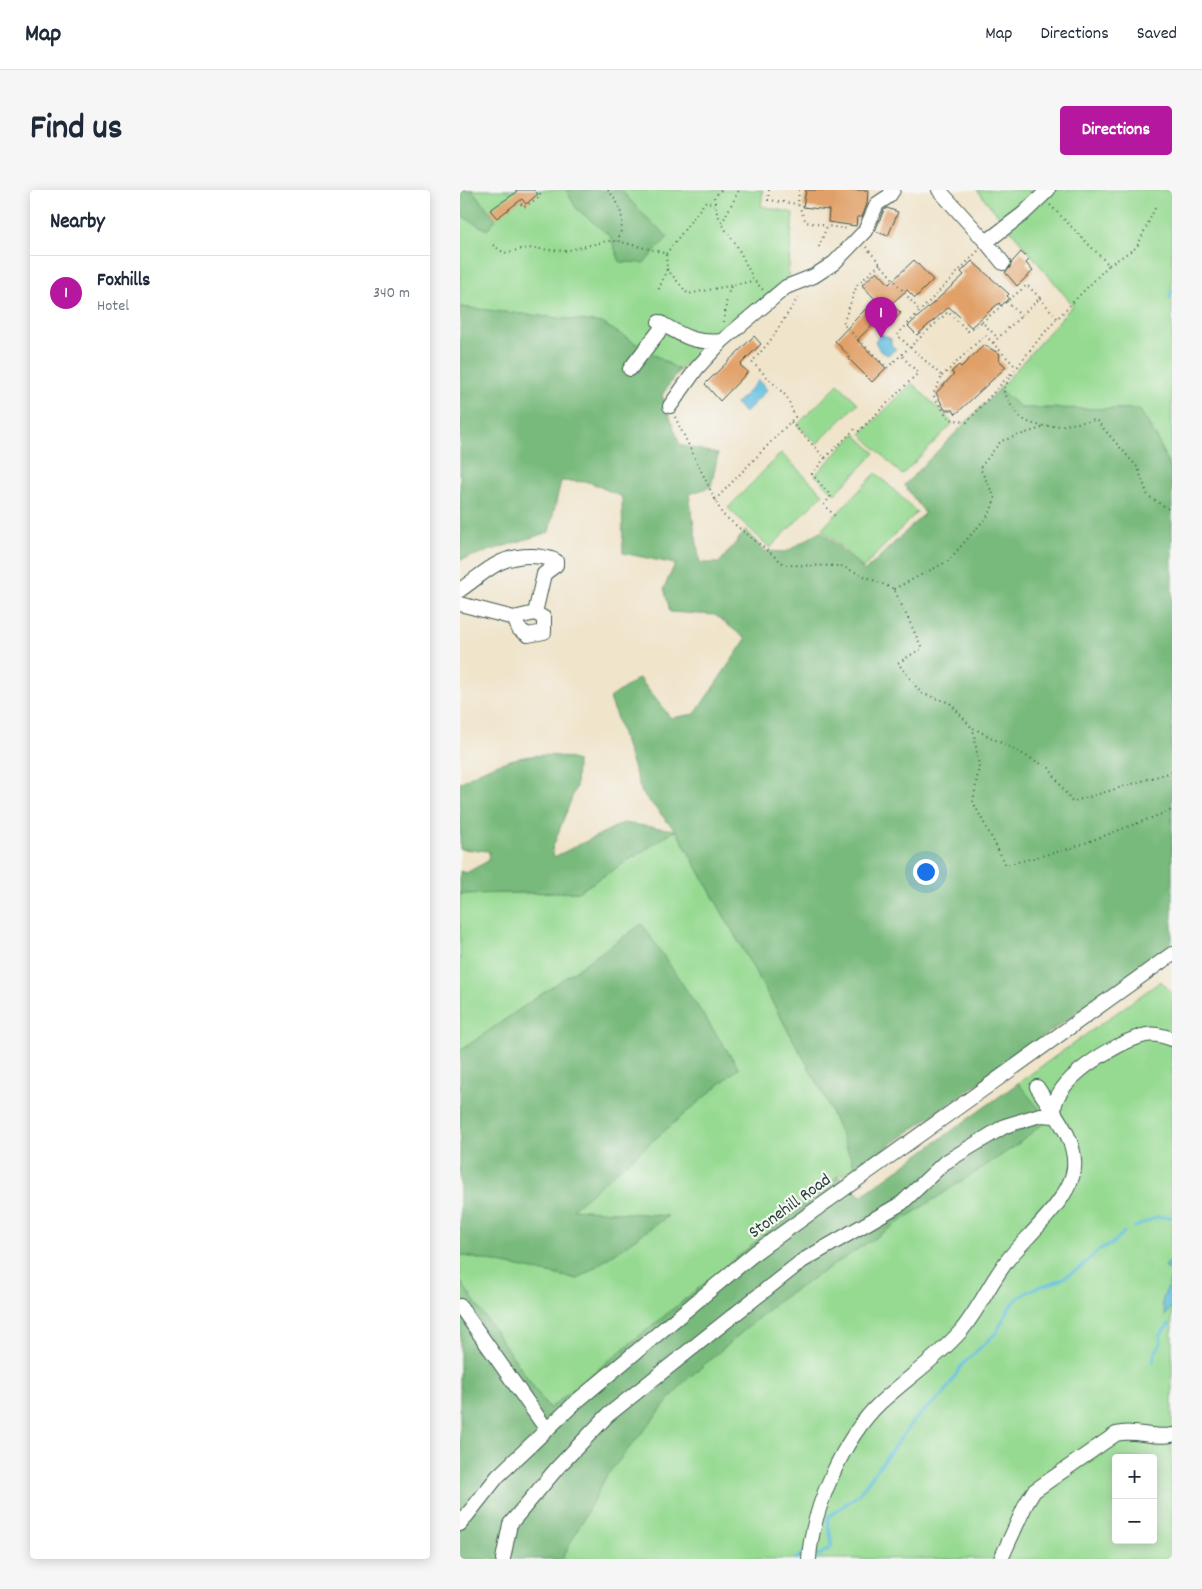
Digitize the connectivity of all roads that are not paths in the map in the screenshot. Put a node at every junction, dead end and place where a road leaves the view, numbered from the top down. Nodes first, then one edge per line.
1 (892, 190) edge
2 (939, 190) edge
3 (1045, 193) edge
4 (986, 242) junction
5 (1003, 263) dead end
6 (722, 341) junction
7 (630, 369) dead end
8 (670, 406) road end
9 (460, 590) edge
10 (460, 604) edge
11 (535, 613) junction
12 (514, 618) junction
13 (1172, 954) edge
14 (1172, 1039) edge
15 (1037, 1087) dead end
16 (1055, 1116) junction
17 (1015, 1244) dead end
18 (995, 1271) dead end
19 (460, 1306) edge
20 (547, 1430) junction
21 (1172, 1435) edge
22 (460, 1524) edge
23 (810, 1554) edge
24 (504, 1559) edge
25 (1001, 1559) edge

1 - 6 street
2 - 4 street
3 - 4 street
4 - 5 street
6 - 7 street
6 - 8 street
9 - 11 street
10 - 12 street
11 - 12 street
11 - 12 street
13 - 20 street, Stonehill Road
14 - 16 street
15 - 16 street
16 - 23 street
16 - 24 street
17 - 18 street
19 - 20 street
20 - 22 street, Stonehill Road
21 - 25 street

